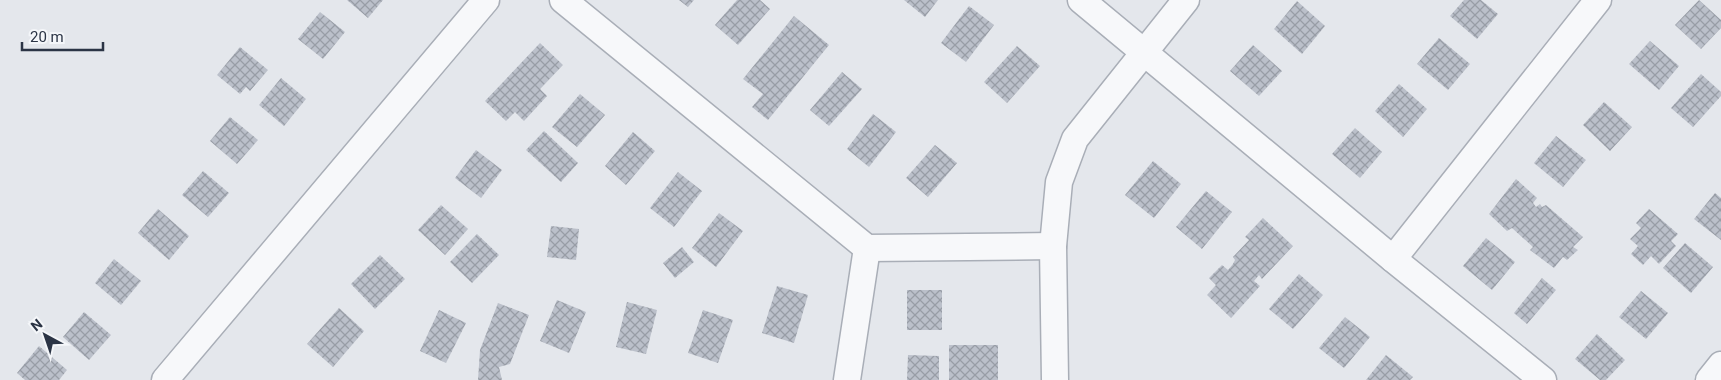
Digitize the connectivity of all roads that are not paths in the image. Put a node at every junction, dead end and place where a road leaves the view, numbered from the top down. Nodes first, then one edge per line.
1 (486, 0) edge
2 (563, 0) edge
3 (1081, 0) edge
4 (1186, 0) edge
5 (1598, 0) edge
6 (1144, 52) junction
7 (1053, 246) junction
8 (866, 248) junction
9 (1393, 259) junction
10 (1721, 365) edge
11 (165, 380) edge
12 (847, 380) edge
13 (1055, 380) edge
14 (1543, 380) edge
15 (1709, 380) edge

1 - 11 street
2 - 8 street
3 - 6 street
4 - 6 street
5 - 9 street
6 - 7 street
6 - 9 street
7 - 8 street
7 - 13 street
8 - 12 street
9 - 14 street
10 - 15 street

